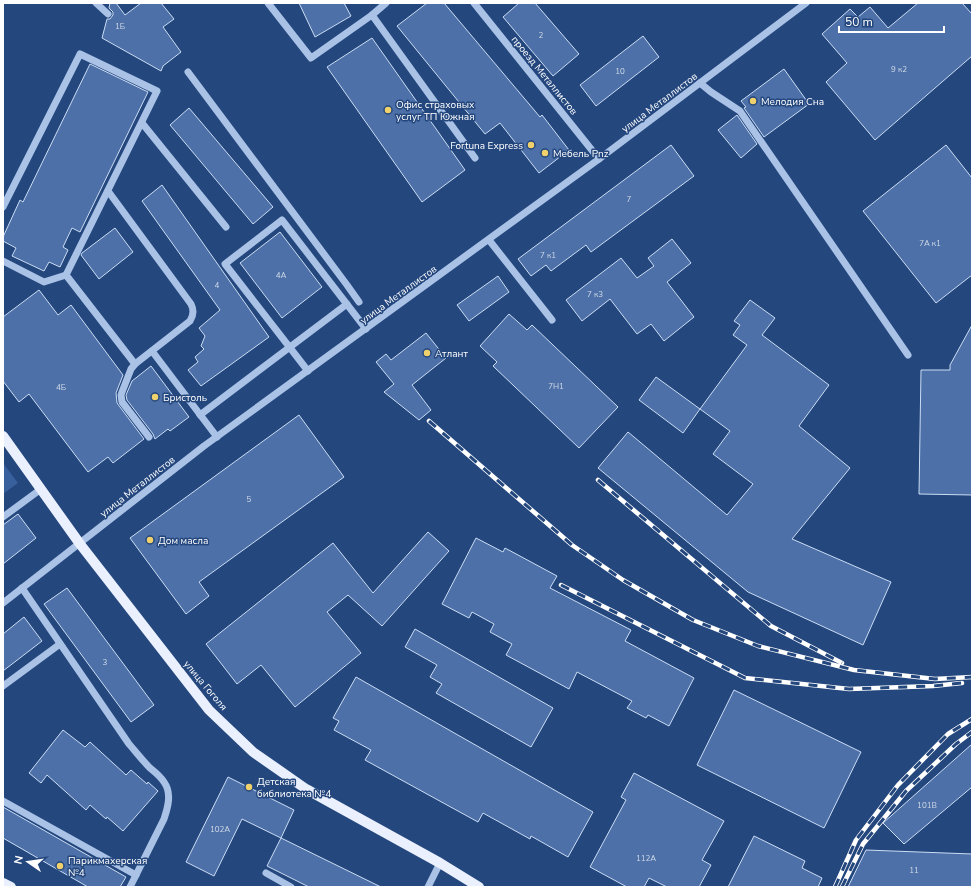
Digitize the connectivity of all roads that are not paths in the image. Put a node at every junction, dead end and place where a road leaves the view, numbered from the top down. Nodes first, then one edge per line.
1 (96, 3) edge
2 (268, 3) edge
3 (474, 3) edge
4 (806, 3) edge
5 (381, 4) edge
6 (108, 14) dead end
7 (372, 15) junction
8 (188, 72) dead end
9 (700, 83) junction
10 (142, 123) junction
11 (475, 158) dead end
12 (600, 159) junction
13 (108, 191) junction
14 (3, 207) edge
15 (226, 227) dead end
16 (488, 240) junction
17 (3, 261) edge
18 (66, 275) junction
19 (359, 302) dead end
20 (347, 304) junction
21 (552, 320) dead end
22 (366, 329) junction
23 (290, 347) junction
24 (152, 351) junction
25 (908, 355) dead end
26 (135, 364) junction
27 (308, 371) junction
28 (200, 415) junction
29 (3, 436) edge
30 (149, 437) dead end
31 (217, 437) junction
32 (41, 489) junction
33 (3, 517) edge
34 (80, 544) junction
35 (22, 588) junction
36 (3, 603) edge
37 (60, 644) junction
38 (3, 686) edge
39 (3, 801) edge
40 (440, 863) junction
41 (266, 873) dead end
42 (136, 875) junction
43 (3, 883) edge
44 (11, 887) edge
45 (130, 887) edge
46 (291, 887) edge
47 (428, 887) edge
48 (479, 887) edge

1 - 6 street
2 - 7 street
3 - 12 street, проезд Металлистов
4 - 9 street, улица Металлистов
5 - 7 street
7 - 11 street
8 - 19 street
9 - 12 street, улица Металлистов
9 - 25 street
10 - 13 street
10 - 14 street
10 - 15 street
12 - 16 street, улица Металлистов
13 - 18 street
13 - 24 street
16 - 21 street
16 - 22 street, улица Металлистов
17 - 18 street
18 - 26 street
20 - 22 street
20 - 23 street
20 - 23 street
22 - 27 street, улица Металлистов
23 - 27 street
23 - 28 street
24 - 26 street
24 - 28 street
26 - 30 street
27 - 31 street, улица Металлистов
28 - 31 street
29 - 32 main road, улица Гоголя
31 - 34 street, улица Металлистов
32 - 33 street
32 - 34 main road, улица Гоголя
34 - 35 street, улица Металлистов
34 - 40 main road, улица Гоголя
35 - 36 street, улица Металлистов
35 - 37 street
37 - 38 street
37 - 42 street
39 - 42 street
40 - 47 street
40 - 48 main road, улица Гоголя
41 - 46 street
42 - 45 street
43 - 44 main road

